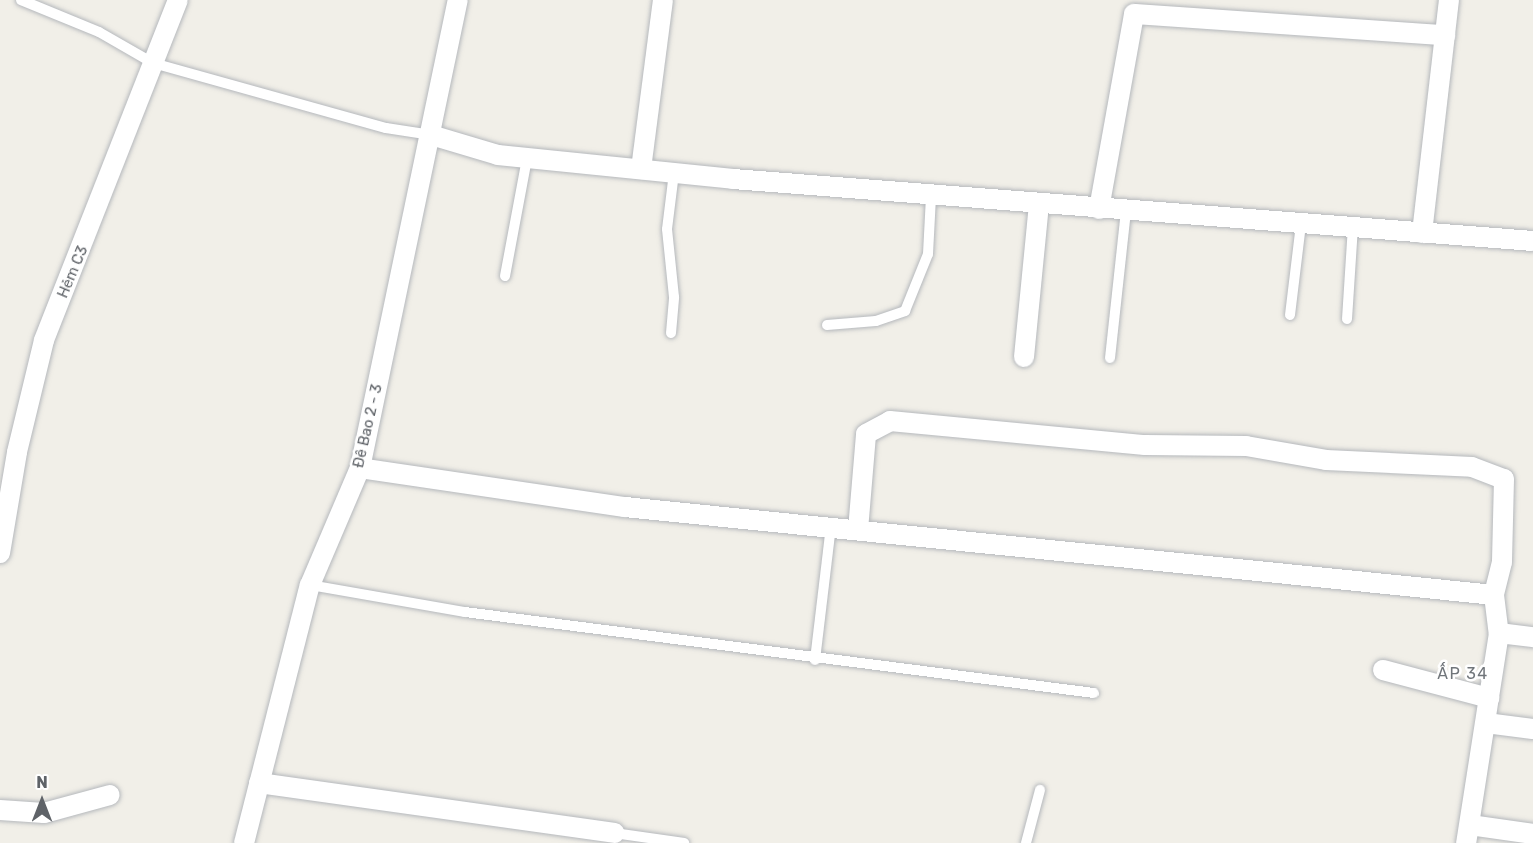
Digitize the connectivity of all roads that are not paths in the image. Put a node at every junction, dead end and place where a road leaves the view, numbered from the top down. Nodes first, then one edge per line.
1 (21, 0) edge
2 (178, 0) edge
3 (458, 0) edge
4 (663, 0) edge
5 (1449, 0) edge
6 (1445, 35) junction
7 (153, 63) junction
8 (431, 135) junction
9 (527, 158) junction
10 (641, 169) junction
11 (674, 173) junction
12 (931, 196) junction
13 (1039, 204) junction
14 (1099, 209) junction
15 (1126, 211) junction
16 (1301, 224) junction
17 (1353, 227) junction
18 (1422, 232) junction
19 (1533, 241) edge
20 (505, 276) dead end
21 (1290, 315) dead end
22 (1347, 320) dead end
23 (827, 325) dead end
24 (671, 333) dead end
25 (1024, 357) dead end
26 (1110, 358) dead end
27 (360, 468) junction
28 (831, 526) junction
29 (858, 530) junction
30 (0, 553) edge
31 (310, 585) junction
32 (1494, 596) junction
33 (1499, 633) junction
34 (1533, 637) edge
35 (815, 660) junction
36 (1383, 670) dead end
37 (1094, 693) dead end
38 (1489, 698) junction
39 (1486, 723) junction
40 (1533, 729) edge
41 (259, 783) junction
42 (1040, 790) dead end
43 (110, 795) dead end
44 (0, 810) edge
45 (614, 833) joint
46 (1468, 834) edge
47 (1533, 834) edge
48 (244, 843) edge
49 (684, 843) edge
50 (1026, 843) edge

1 - 7 lane
2 - 7 street, Hẻm C3
3 - 8 street, Đê Bao 2 - 3
4 - 10 street
5 - 6 street
6 - 14 street
6 - 18 street
7 - 8 lane
7 - 30 street, Hẻm C3
8 - 9 street
8 - 27 street, Đê Bao 2 - 3
9 - 10 street
9 - 20 lane
10 - 11 street
11 - 12 street
11 - 24 lane
12 - 13 street
12 - 23 lane
13 - 14 street
13 - 25 street
14 - 15 street
15 - 16 street
15 - 26 lane
16 - 17 street
16 - 21 lane
17 - 18 street
17 - 22 lane
18 - 19 street
27 - 28 street
27 - 31 street, Đê Bao 2 - 3
28 - 29 street
28 - 35 lane
29 - 32 street
29 - 32 street
31 - 35 lane
31 - 41 street, Đê Bao 2 - 3
32 - 33 street
33 - 34 street
33 - 38 street
35 - 37 lane
36 - 38 street
38 - 39 street
39 - 40 street
39 - 46 street
41 - 45 street
41 - 48 street, Đê Bao 2 - 3
42 - 50 lane
43 - 44 street
45 - 49 lane
46 - 47 street

